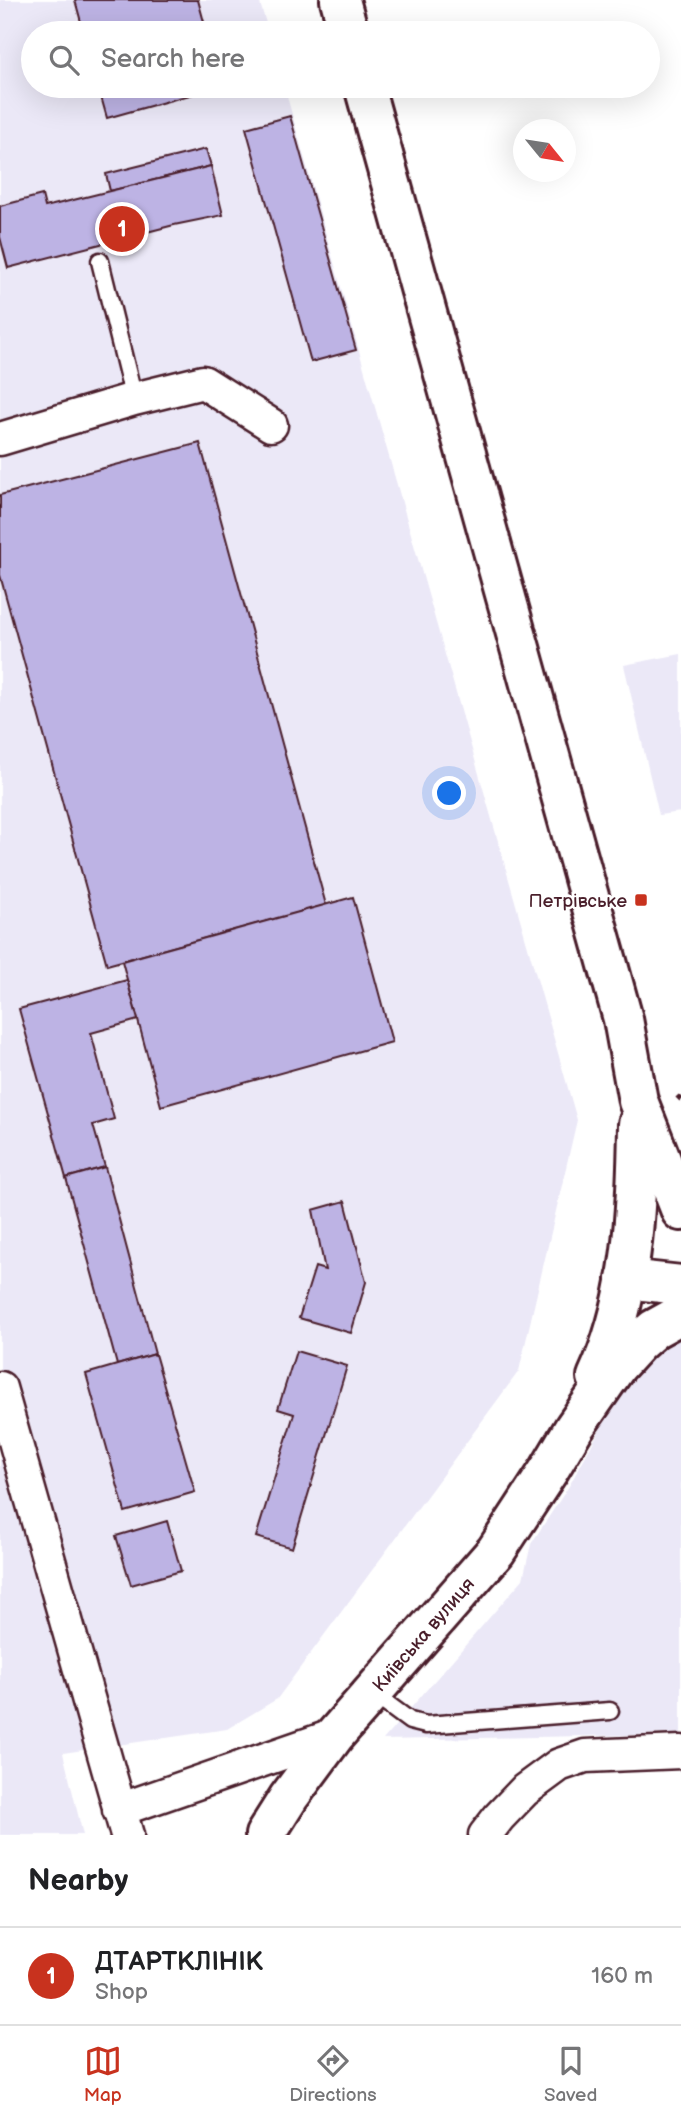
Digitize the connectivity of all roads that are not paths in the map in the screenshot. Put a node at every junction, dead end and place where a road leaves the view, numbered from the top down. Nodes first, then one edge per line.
1 (340, 0) edge
2 (346, 21) edge
3 (367, 98) edge
4 (100, 261) dead end
5 (134, 399) junction
6 (271, 425) dead end
7 (0, 439) edge
8 (638, 1101) junction
9 (681, 1211) edge
10 (681, 1285) edge
11 (624, 1291) junction
12 (681, 1306) edge
13 (681, 1314) edge
14 (0, 1388) edge
15 (573, 1427) junction
16 (372, 1693) junction
17 (610, 1711) dead end
18 (335, 1735) junction
19 (681, 1752) edge
20 (123, 1822) edge
21 (265, 1835) edge
22 (485, 1835) edge

1 - 2 main road
3 - 8 main road
4 - 5 lane
5 - 6 street
5 - 7 street
8 - 9 main road
8 - 11 main road
10 - 11 main road
11 - 12 main road
11 - 15 main road
13 - 15 main road
14 - 20 street
15 - 16 main road, Київська вулиця
16 - 17 lane
16 - 18 main road, Київська вулиця
18 - 20 street
18 - 21 main road, Київська вулиця
19 - 22 street

